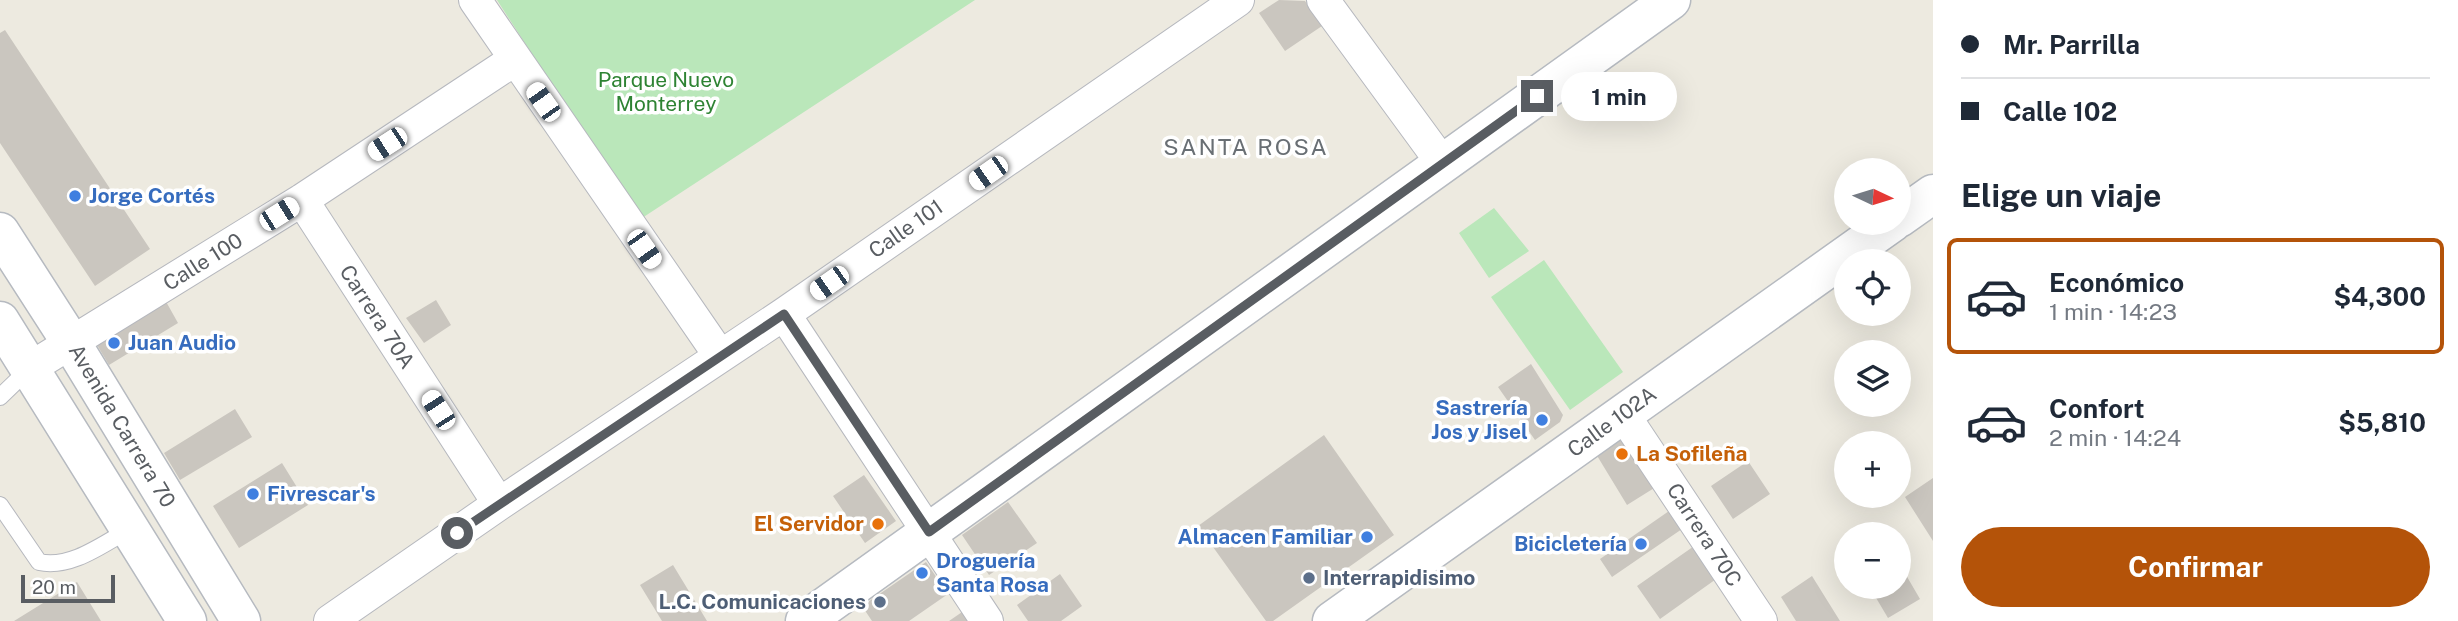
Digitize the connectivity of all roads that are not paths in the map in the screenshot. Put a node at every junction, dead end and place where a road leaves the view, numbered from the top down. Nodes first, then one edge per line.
1 (475, 0) edge
2 (1238, 0) edge
3 (1324, 0) edge
4 (1671, 0) edge
5 (514, 60) junction
6 (1443, 164) junction
7 (1933, 194) edge
8 (302, 200) junction
9 (1911, 210) edge
10 (0, 232) edge
11 (1875, 235) edge
12 (784, 314) junction
13 (0, 321) edge
14 (72, 344) junction
15 (720, 356) junction
16 (30, 368) junction
17 (0, 397) edge
18 (1623, 414) junction
19 (499, 504) junction
20 (0, 505) edge
21 (130, 529) junction
22 (929, 532) junction
23 (187, 621) edge
24 (241, 621) edge
25 (330, 621) edge
26 (805, 621) edge
27 (987, 621) edge
28 (1332, 621) edge
29 (1761, 621) edge

1 - 5 street
2 - 12 street, Calle 101
3 - 6 street
4 - 6 street
5 - 8 street, Calle 100
5 - 15 street
6 - 22 street
7 - 9 street
8 - 14 street, Calle 100
8 - 19 street, Carrera 70A
10 - 14 street, Avenida Carrera 70
11 - 18 street, Calle 102A
12 - 15 street, Calle 101
12 - 22 street
13 - 16 street
14 - 16 street, Calle 100
14 - 24 street, Avenida Carrera 70
15 - 19 street, Calle 101
16 - 17 lane
16 - 21 street
18 - 28 street, Calle 102A
18 - 29 street, Carrera 70C
19 - 25 street, Calle 101
20 - 21 lane
21 - 23 street
22 - 26 street
22 - 27 street

